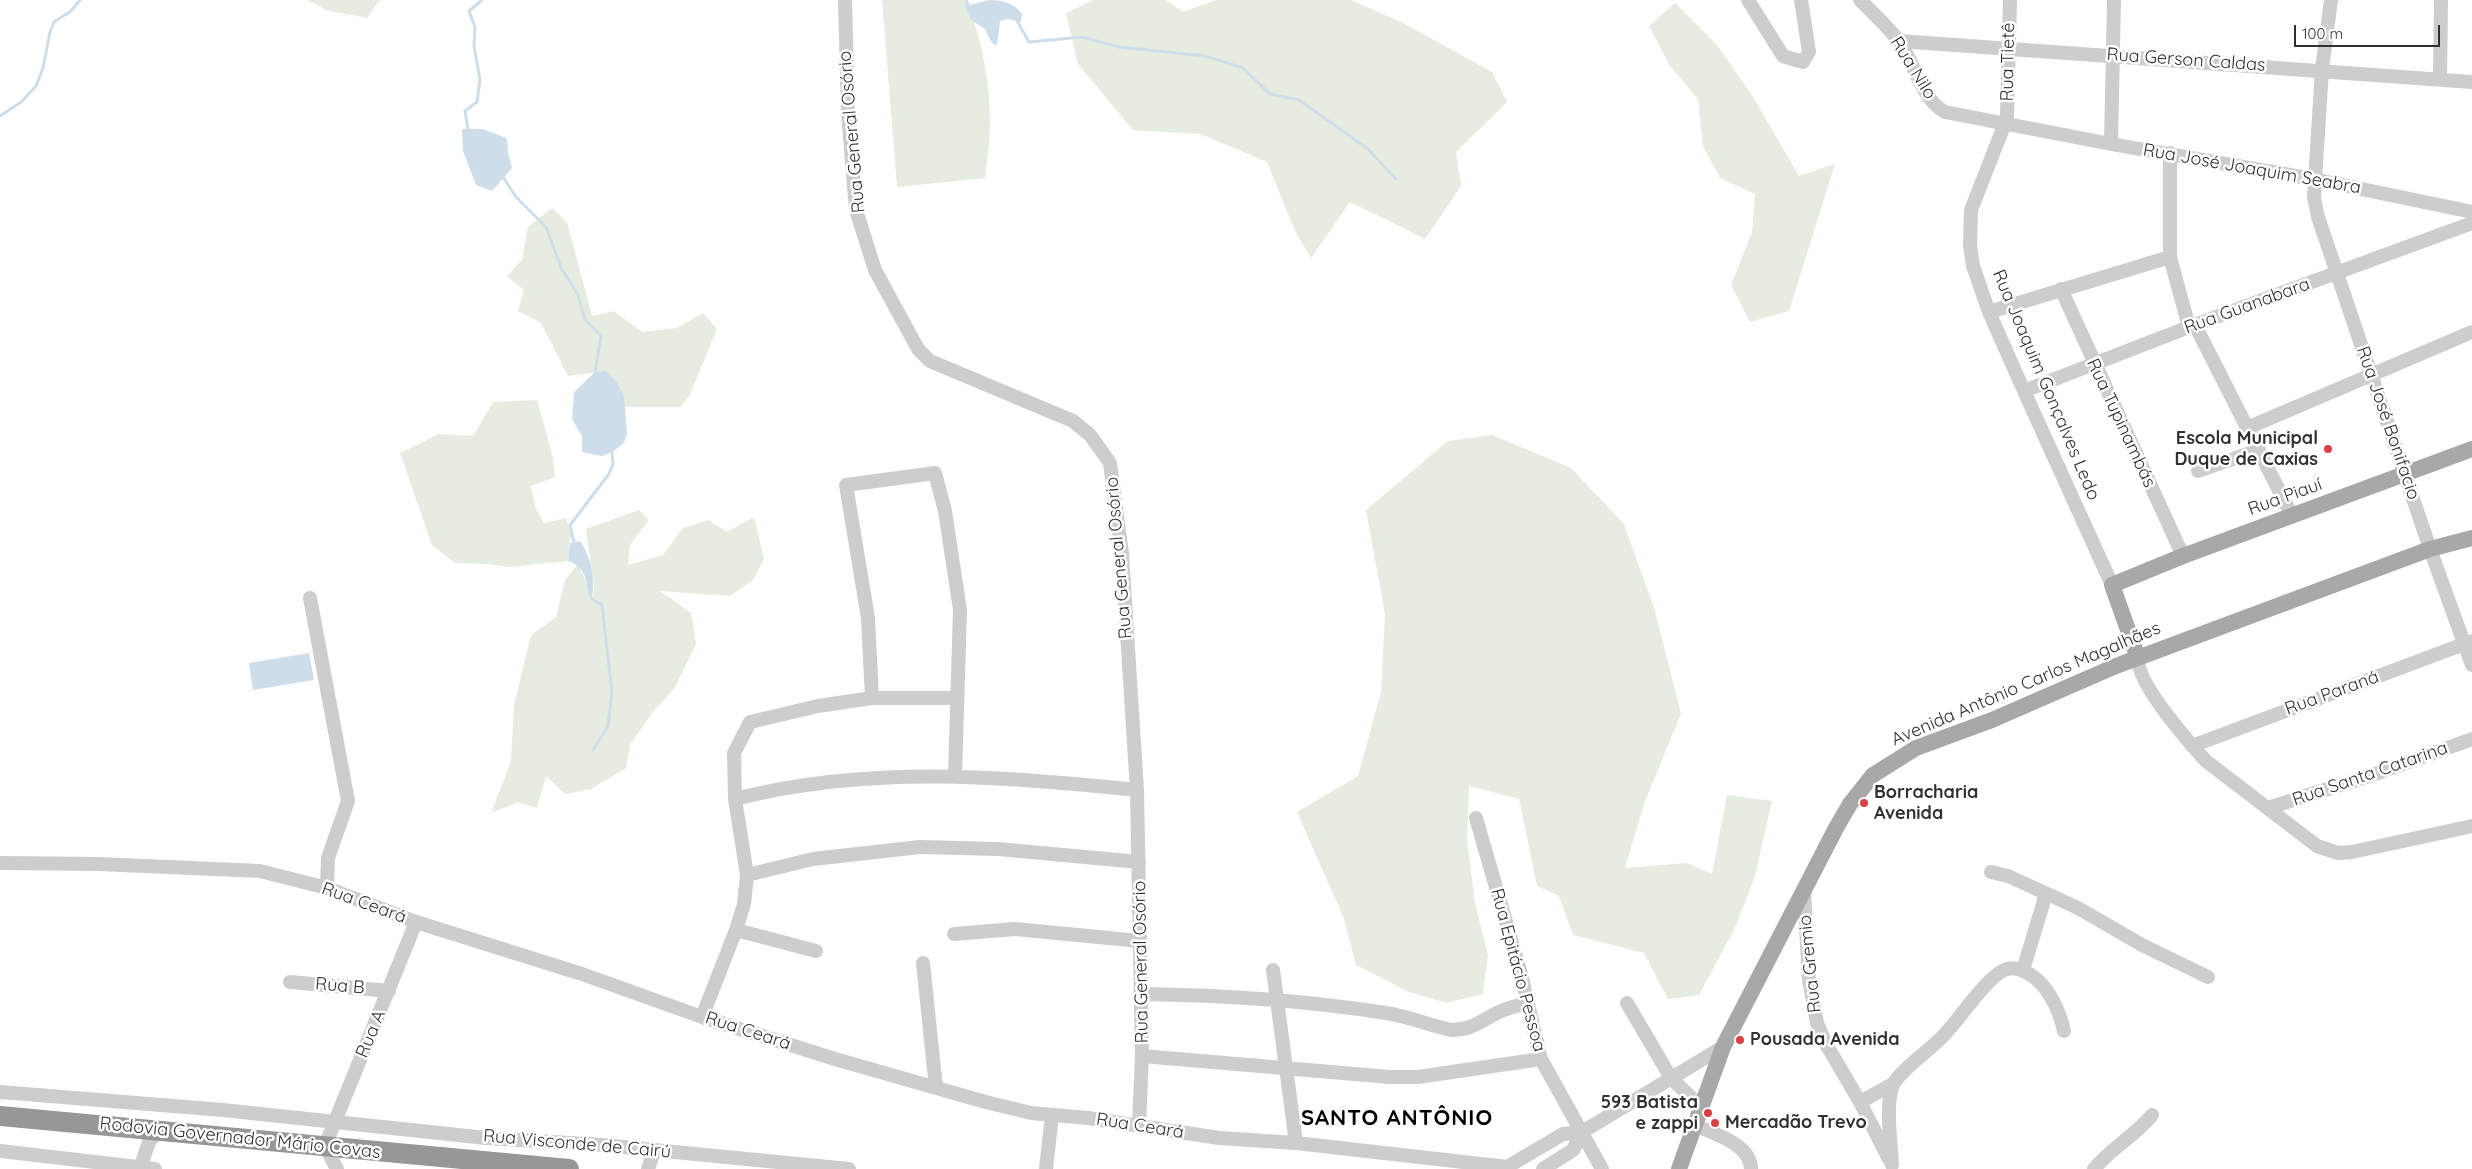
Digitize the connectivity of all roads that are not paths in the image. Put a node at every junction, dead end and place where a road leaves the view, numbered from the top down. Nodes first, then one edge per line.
1 (845, 0) edge
2 (1748, 0) edge
3 (1801, 0) edge
4 (1860, 0) edge
5 (2010, 0) edge
6 (2114, 0) edge
7 (2331, 0) edge
8 (2441, 0) edge
9 (1899, 41) junction
10 (2008, 47) junction
11 (2114, 55) junction
12 (2322, 69) junction
13 (2440, 78) junction
14 (2472, 82) edge
15 (2005, 124) junction
16 (2031, 130) joint
17 (2112, 144) junction
18 (2170, 153) junction
19 (2313, 179) junction
20 (2472, 212) edge
21 (2472, 222) edge
22 (2170, 257) junction
23 (2337, 272) junction
24 (2061, 290) junction
25 (1989, 312) junction
26 (2192, 326) junction
27 (2472, 332) edge
28 (2093, 364) junction
29 (2372, 375) junction
30 (2024, 391) junction
31 (2247, 428) junction
32 (2472, 449) edge
33 (2259, 450) junction
34 (2198, 471) dead end
35 (2405, 474) junction
36 (2292, 516) junction
37 (2472, 538) edge
38 (2430, 549) junction
39 (2183, 556) junction
40 (2112, 585) junction
41 (310, 598) dead end
42 (2468, 641) edge
43 (2138, 658) junction
44 (2472, 665) edge
45 (872, 698) junction
46 (957, 698) junction
47 (2472, 738) edge
48 (2192, 746) junction
49 (955, 776) junction
50 (1137, 790) junction
51 (735, 799) junction
52 (2268, 808) junction
53 (1476, 818) dead end
54 (2472, 826) edge
55 (1139, 862) junction
56 (0, 863) edge
57 (1990, 872) dead end
58 (746, 876) junction
59 (326, 888) junction
60 (1804, 890) junction
61 (2046, 894) junction
62 (416, 922) junction
63 (736, 930) junction
64 (954, 934) dead end
65 (1140, 941) junction
66 (816, 951) dead end
67 (923, 963) dead end
68 (1273, 970) dead end
69 (2023, 970) junction
70 (2208, 977) dead end
71 (290, 982) dead end
72 (389, 991) junction
73 (1140, 994) junction
74 (1277, 999) junction
75 (1527, 1003) junction
76 (1627, 1003) dead end
77 (702, 1017) junction
78 (2064, 1031) dead end
79 (1723, 1047) junction
80 (1142, 1056) junction
81 (1540, 1059) junction
82 (1286, 1068) junction
83 (1671, 1078) junction
84 (1893, 1084) junction
85 (936, 1088) junction
86 (0, 1092) edge
87 (1860, 1102) junction
88 (1701, 1107) junction
89 (1052, 1115) junction
90 (2152, 1115) dead end
91 (0, 1116) edge
92 (334, 1120) junction
93 (1139, 1125) junction
94 (1695, 1125) junction
95 (159, 1130) junction
96 (1582, 1132) junction
97 (1296, 1143) junction
98 (326, 1146) junction
99 (654, 1150) junction
100 (0, 1151) edge
101 (1893, 1167) edge
102 (140, 1168) junction
103 (1507, 1168) edge
104 (156, 1169) edge
105 (337, 1169) edge
106 (569, 1169) edge
107 (648, 1169) edge
108 (850, 1169) edge
109 (1046, 1169) edge
110 (1543, 1169) edge
111 (1602, 1169) edge
112 (1679, 1169) edge
113 (1751, 1169) edge
114 (2094, 1169) edge

1 - 50 street, Rua General Osório
2 - 3 street
4 - 9 street, Rua Nilo
5 - 10 street, Rua Tietê
6 - 11 street
7 - 12 street, Rua José Bonifacio
8 - 13 street
9 - 10 street, Rua Gerson Caldas
9 - 15 street, Rua Nilo
10 - 11 street, Rua Gerson Caldas
10 - 15 street, Rua Tietê
11 - 12 street, Rua Gerson Caldas
11 - 17 street
12 - 13 street, Rua Gerson Caldas
12 - 19 street, Rua José Bonifacio
13 - 14 street, Rua Gerson Caldas
15 - 16 street, Rua Nilo
15 - 25 street, Rua Joaquim Gonçalves Ledo
16 - 17 street, Rua José Joaquim Seabra
17 - 18 street, Rua José Joaquim Seabra
18 - 19 street, Rua José Joaquim Seabra
18 - 22 street
19 - 20 street, Rua José Joaquim Seabra
19 - 23 street, Rua José Bonifacio
21 - 23 street, Rua Guanabara
22 - 24 street
22 - 26 street
23 - 26 street, Rua Guanabara
23 - 29 street, Rua José Bonifacio
24 - 25 street
24 - 28 street, Rua Tupinambás
25 - 30 street, Rua Joaquim Gonçalves Ledo
26 - 28 street, Rua Guanabara
26 - 31 street
27 - 29 street
28 - 30 street, Rua Guanabara
28 - 39 street, Rua Tupinambás
29 - 31 street
29 - 35 street, Rua José Bonifacio
30 - 40 street, Rua Joaquim Gonçalves Ledo
31 - 33 street
32 - 35 main road, Rua Piauí
33 - 34 street
33 - 36 street
35 - 36 main road, Rua Piauí
35 - 38 street, Rua José Bonifacio
36 - 39 main road, Rua Piauí
37 - 38 main road, Avenida Antônio Carlos Magalhães
38 - 42 street, Rua José Bonifacio
38 - 43 main road, Avenida Antônio Carlos Magalhães
39 - 40 main road, Rua Piauí
40 - 43 main road, Rua Joaquim Gonçalves Ledo
41 - 59 street
42 - 44 street, Rua José Bonifacio
42 - 48 street, Rua Paraná
43 - 48 street
43 - 60 main road, Avenida Antônio Carlos Magalhães
45 - 46 street
45 - 46 street
45 - 51 street
46 - 49 street
47 - 52 street, Rua Santa Catarina
48 - 52 street
49 - 50 street
49 - 51 street
50 - 55 street, Rua General Osório
51 - 58 street
52 - 54 street
53 - 75 street, Rua Epitácio Pessoa
55 - 58 street
55 - 65 street, Rua General Osório
56 - 59 street, Rua Ceará
57 - 61 street
58 - 63 street
59 - 62 street, Rua Ceará
60 - 79 main road, Avenida Antônio Carlos Magalhães
60 - 87 street, Rua Gremio
61 - 69 street
61 - 70 street
62 - 72 street, Rua A
62 - 77 street, Rua Ceará
63 - 66 street
63 - 77 street
64 - 65 street
65 - 73 street, Rua General Osório
67 - 85 street
68 - 74 street
69 - 78 street
69 - 84 street
71 - 72 street, Rua B
72 - 92 street, Rua A
73 - 74 street
73 - 80 street, Rua General Osório
74 - 75 street
74 - 82 street
75 - 81 street, Rua Epitácio Pessoa
76 - 83 street
77 - 85 street, Rua Ceará
79 - 83 street
79 - 88 main road, Avenida Antônio Carlos Magalhães
80 - 82 street
80 - 93 street, Rua General Osório
81 - 82 street
81 - 96 street, Rua Epitácio Pessoa
82 - 97 street
83 - 88 street
83 - 96 street
84 - 87 street
84 - 101 street
85 - 89 street, Rua Ceará
86 - 92 street, Rua Visconde de Cairú
87 - 101 street, Rua Gremio
88 - 94 main road, Avenida Antônio Carlos Magalhães
89 - 93 street, Rua Ceará
89 - 109 street
90 - 114 street
91 - 95 highway, Rodovia Governador Mário Covas
92 - 98 street, Rua A
92 - 99 street, Rua Visconde de Cairú
93 - 97 street, Rua Ceará
94 - 112 main road, Avenida Antônio Carlos Magalhães
94 - 113 street
95 - 98 highway, Rodovia Governador Mário Covas
95 - 102 street
96 - 103 street
96 - 110 street
96 - 111 street, Rua Epitácio Pessoa
97 - 103 street, Rua Ceará
98 - 105 street
98 - 106 highway, Rodovia Governador Mário Covas
99 - 107 street
99 - 108 street, Rua Visconde de Cairú
100 - 102 street
102 - 104 street

